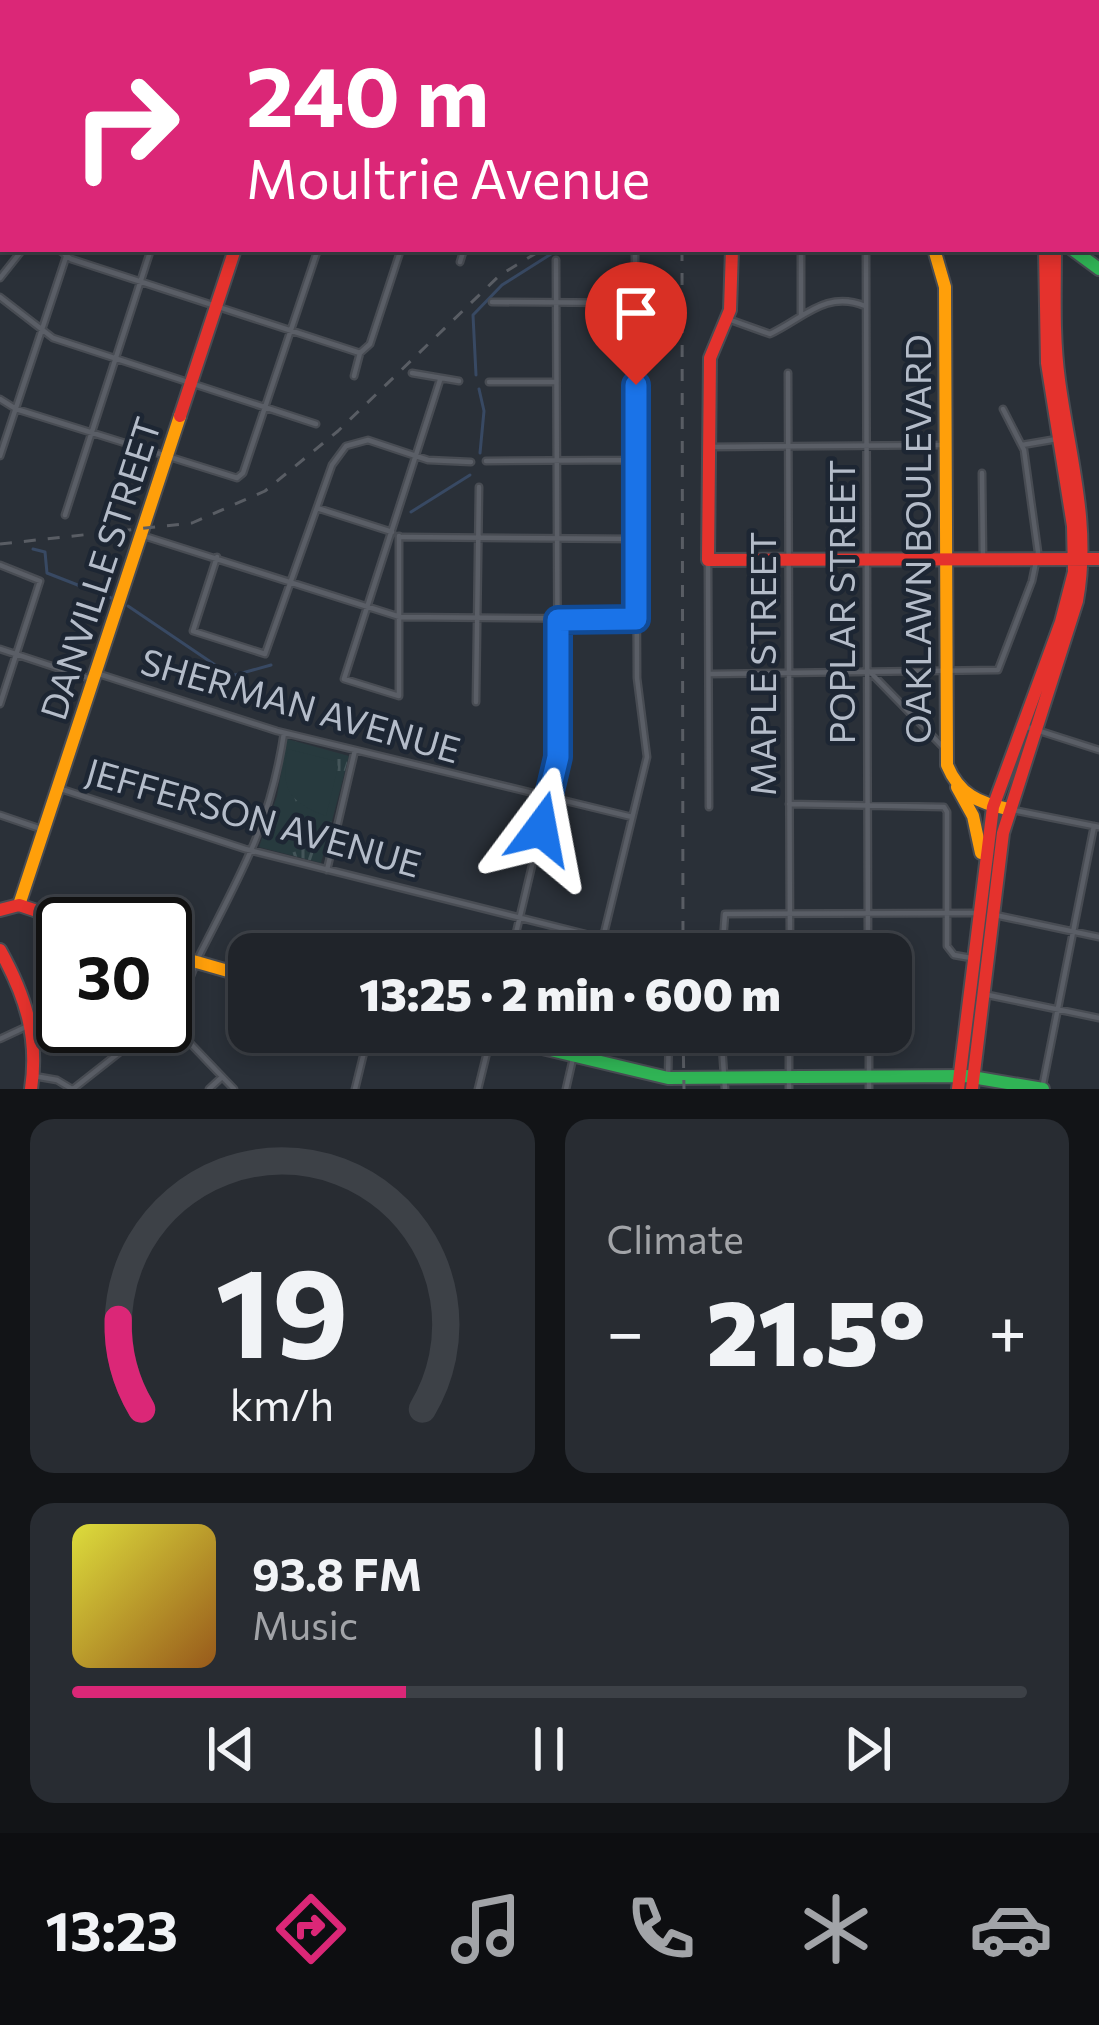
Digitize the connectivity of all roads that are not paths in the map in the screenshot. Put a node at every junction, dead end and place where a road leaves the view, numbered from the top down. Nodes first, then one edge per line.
1 (21, 252) edge
2 (61, 252) edge
3 (149, 252) edge
4 (235, 252) edge
5 (317, 252) edge
6 (400, 252) edge
7 (463, 252) edge
8 (635, 252) edge
9 (732, 252) edge
10 (801, 252) edge
11 (866, 252) edge
12 (935, 252) edge
13 (1045, 252) edge
14 (1055, 252) edge
15 (66, 257) junction
16 (556, 260) dead end
17 (460, 262) dead end
18 (0, 278) edge
19 (141, 283) junction
20 (0, 297) edge
21 (492, 302) dead end
22 (556, 302) junction
23 (636, 303) junction
24 (216, 307) junction
25 (866, 307) junction
26 (801, 316) junction
27 (728, 320) junction
28 (41, 331) junction
29 (291, 331) junction
30 (360, 353) junction
31 (117, 358) junction
32 (412, 373) dead end
33 (788, 374) dead end
34 (354, 376) dead end
35 (440, 380) junction
36 (459, 381) dead end
37 (489, 382) dead end
38 (557, 382) junction
39 (191, 383) junction
40 (1, 402) edge
41 (266, 406) junction
42 (16, 409) junction
43 (1003, 410) dead end
44 (316, 424) dead end
45 (92, 433) junction
46 (1063, 438) junction
47 (867, 445) junction
48 (946, 445) junction
49 (1022, 445) junction
50 (707, 447) junction
51 (787, 447) junction
52 (0, 456) edge
53 (167, 457) junction
54 (416, 457) junction
55 (557, 460) junction
56 (636, 460) junction
57 (486, 461) dead end
58 (471, 462) dead end
59 (982, 473) dead end
60 (478, 487) dead end
61 (317, 508) junction
62 (65, 514) dead end
63 (391, 532) junction
64 (141, 535) junction
65 (400, 536) junction
66 (637, 538) junction
67 (478, 539) junction
68 (557, 539) junction
69 (217, 557) junction
70 (1037, 557) junction
71 (983, 558) junction
72 (1086, 558) edge
73 (789, 559) junction
74 (866, 559) junction
75 (946, 559) junction
76 (707, 560) junction
77 (0, 566) edge
78 (292, 582) junction
79 (367, 607) junction
80 (400, 617) junction
81 (478, 619) junction
82 (636, 619) junction
83 (558, 620) junction
84 (0, 649) edge
85 (16, 654) junction
86 (868, 671) junction
87 (946, 672) junction
88 (710, 674) junction
89 (789, 674) junction
90 (95, 677) junction
91 (476, 702) dead end
92 (0, 704) edge
93 (1029, 728) junction
94 (284, 733) junction
95 (355, 750) junction
96 (1099, 750) edge
97 (947, 751) junction
98 (957, 787) junction
99 (58, 788) junction
100 (549, 797) junction
101 (789, 805) junction
102 (868, 806) junction
103 (709, 807) dead end
104 (1000, 808) junction
105 (0, 815) edge
106 (632, 818) junction
107 (1096, 826) edge
108 (44, 830) junction
109 (252, 851) junction
110 (983, 868) junction
111 (327, 870) junction
112 (20, 905) junction
113 (0, 910) edge
114 (36, 910) edge
115 (868, 912) junction
116 (947, 912) junction
117 (790, 913) junction
118 (985, 914) junction
119 (520, 916) junction
120 (1073, 932) junction
121 (516, 933) edge
122 (587, 933) edge
123 (604, 933) edge
124 (724, 933) edge
125 (790, 933) edge
126 (868, 933) edge
127 (1099, 937) edge
128 (0, 950) edge
129 (972, 958) junction
130 (192, 962) edge
131 (196, 963) junction
132 (228, 971) edge
133 (192, 974) edge
134 (982, 993) junction
135 (1058, 1011) junction
136 (1099, 1018) edge
137 (32, 1024) junction
138 (0, 1039) edge
139 (192, 1045) edge
140 (119, 1053) edge
141 (364, 1053) edge
142 (487, 1053) edge
143 (563, 1053) edge
144 (575, 1053) edge
145 (723, 1053) edge
146 (789, 1053) edge
147 (869, 1053) edge
148 (574, 1056) junction
149 (222, 1076) junction
150 (659, 1081) edge
151 (32, 1083) edge
152 (966, 1083) edge
153 (725, 1084) edge
154 (789, 1084) edge
155 (869, 1084) edge
156 (73, 1089) edge
157 (209, 1089) edge
158 (234, 1089) edge
159 (355, 1089) edge
160 (478, 1089) edge
161 (566, 1089) edge
162 (1042, 1089) edge

1 - 18 street
2 - 15 street
3 - 19 street
4 - 24 main road, DANVILLE STREET
5 - 29 street
6 - 30 street
7 - 17 street
8 - 23 street
9 - 27 main road
10 - 26 street
11 - 25 street, POPLAR STREET
12 - 48 main road, OAKLAWN BOULEVARD
13 - 46 main road
14 - 46 main road
15 - 19 street
15 - 28 street
16 - 22 street
19 - 24 street
19 - 31 street
20 - 28 street
21 - 22 street
22 - 23 street
22 - 38 street
23 - 56 street
24 - 29 street
24 - 39 main road, DANVILLE STREET
25 - 26 street
25 - 47 street, POPLAR STREET
26 - 27 street
27 - 50 main road
28 - 31 street
28 - 42 street
29 - 30 street
29 - 41 street
30 - 34 street
31 - 39 street
31 - 45 street
32 - 35 street
33 - 51 street, MAPLE STREET
35 - 36 street
35 - 54 street
37 - 38 street
38 - 55 street
39 - 41 street
39 - 53 main road, DANVILLE STREET
40 - 42 street
41 - 44 street
41 - 53 street
42 - 45 street
42 - 52 street
43 - 49 street
45 - 53 street
45 - 62 street
46 - 49 street
46 - 72 main road
47 - 48 street
47 - 51 street
47 - 74 street, POPLAR STREET
48 - 75 main road, OAKLAWN BOULEVARD
49 - 70 street
50 - 51 street
50 - 76 main road
51 - 73 street, MAPLE STREET
53 - 64 main road, DANVILLE STREET
54 - 58 street
54 - 61 street
54 - 63 street
55 - 56 street
55 - 57 street
55 - 68 street
56 - 66 street
59 - 71 street
60 - 67 street
61 - 63 street
61 - 78 street
63 - 65 street
63 - 79 street
64 - 69 street
64 - 90 main road, DANVILLE STREET
65 - 67 street
65 - 80 street
66 - 68 street
66 - 82 street
67 - 68 street
67 - 81 street
68 - 83 street
69 - 78 street
69 - 78 street
70 - 71 main road
70 - 72 main road
70 - 87 street
71 - 75 main road
72 - 93 main road
73 - 74 main road
73 - 76 main road
73 - 89 street, MAPLE STREET
74 - 75 main road
74 - 86 street, POPLAR STREET
75 - 87 main road, OAKLAWN BOULEVARD
76 - 88 street
77 - 85 street
78 - 79 street
79 - 80 street
79 - 80 street
80 - 81 street
81 - 83 street
81 - 91 street
82 - 83 street
82 - 106 street
83 - 100 street
84 - 85 street, SHERMAN AVENUE
85 - 90 street, SHERMAN AVENUE
85 - 92 street
86 - 87 street
86 - 89 street
86 - 97 street
86 - 102 street, POPLAR STREET
87 - 97 main road, OAKLAWN BOULEVARD
88 - 89 street
88 - 103 street
89 - 101 street, MAPLE STREET
90 - 94 street, SHERMAN AVENUE
90 - 99 main road, DANVILLE STREET
93 - 96 street
93 - 104 main road
94 - 95 street, SHERMAN AVENUE
94 - 109 street
95 - 100 street, SHERMAN AVENUE
95 - 111 street
97 - 98 main road, OAKLAWN BOULEVARD
98 - 104 main road, OAKLAWN BOULEVARD
98 - 110 main road
99 - 108 main road, DANVILLE STREET
99 - 109 street, JEFFERSON AVENUE
100 - 106 street, SHERMAN AVENUE
100 - 119 street
101 - 102 street
101 - 117 street, MAPLE STREET
102 - 115 street, POPLAR STREET
102 - 116 street
104 - 107 street
104 - 110 main road
104 - 118 main road
105 - 108 street
106 - 123 street
107 - 120 street
108 - 112 main road, DANVILLE STREET
109 - 111 street, JEFFERSON AVENUE
109 - 131 street
110 - 118 main road
111 - 119 street, JEFFERSON AVENUE
112 - 113 main road
112 - 114 main road
115 - 116 street
115 - 117 street
115 - 126 street, POPLAR STREET
116 - 118 street
116 - 129 street
117 - 124 street
117 - 125 street, MAPLE STREET
118 - 120 street
118 - 129 main road
118 - 134 main road
119 - 121 street
119 - 122 street, JEFFERSON AVENUE
120 - 127 street
120 - 135 street
128 - 137 main road
129 - 152 main road
130 - 131 main road
131 - 132 main road
131 - 133 street
134 - 135 street
134 - 152 main road
135 - 136 street
135 - 162 street
137 - 138 street
137 - 151 main road
139 - 149 street
140 - 156 street
141 - 159 street
142 - 160 street
143 - 148 main road
144 - 148 street
145 - 153 street
146 - 154 street
147 - 155 street
148 - 150 main road
148 - 161 street
149 - 157 street
149 - 158 street
150 - 153 main road
151 - 156 street
152 - 155 main road
152 - 162 main road
153 - 154 main road
154 - 155 main road

